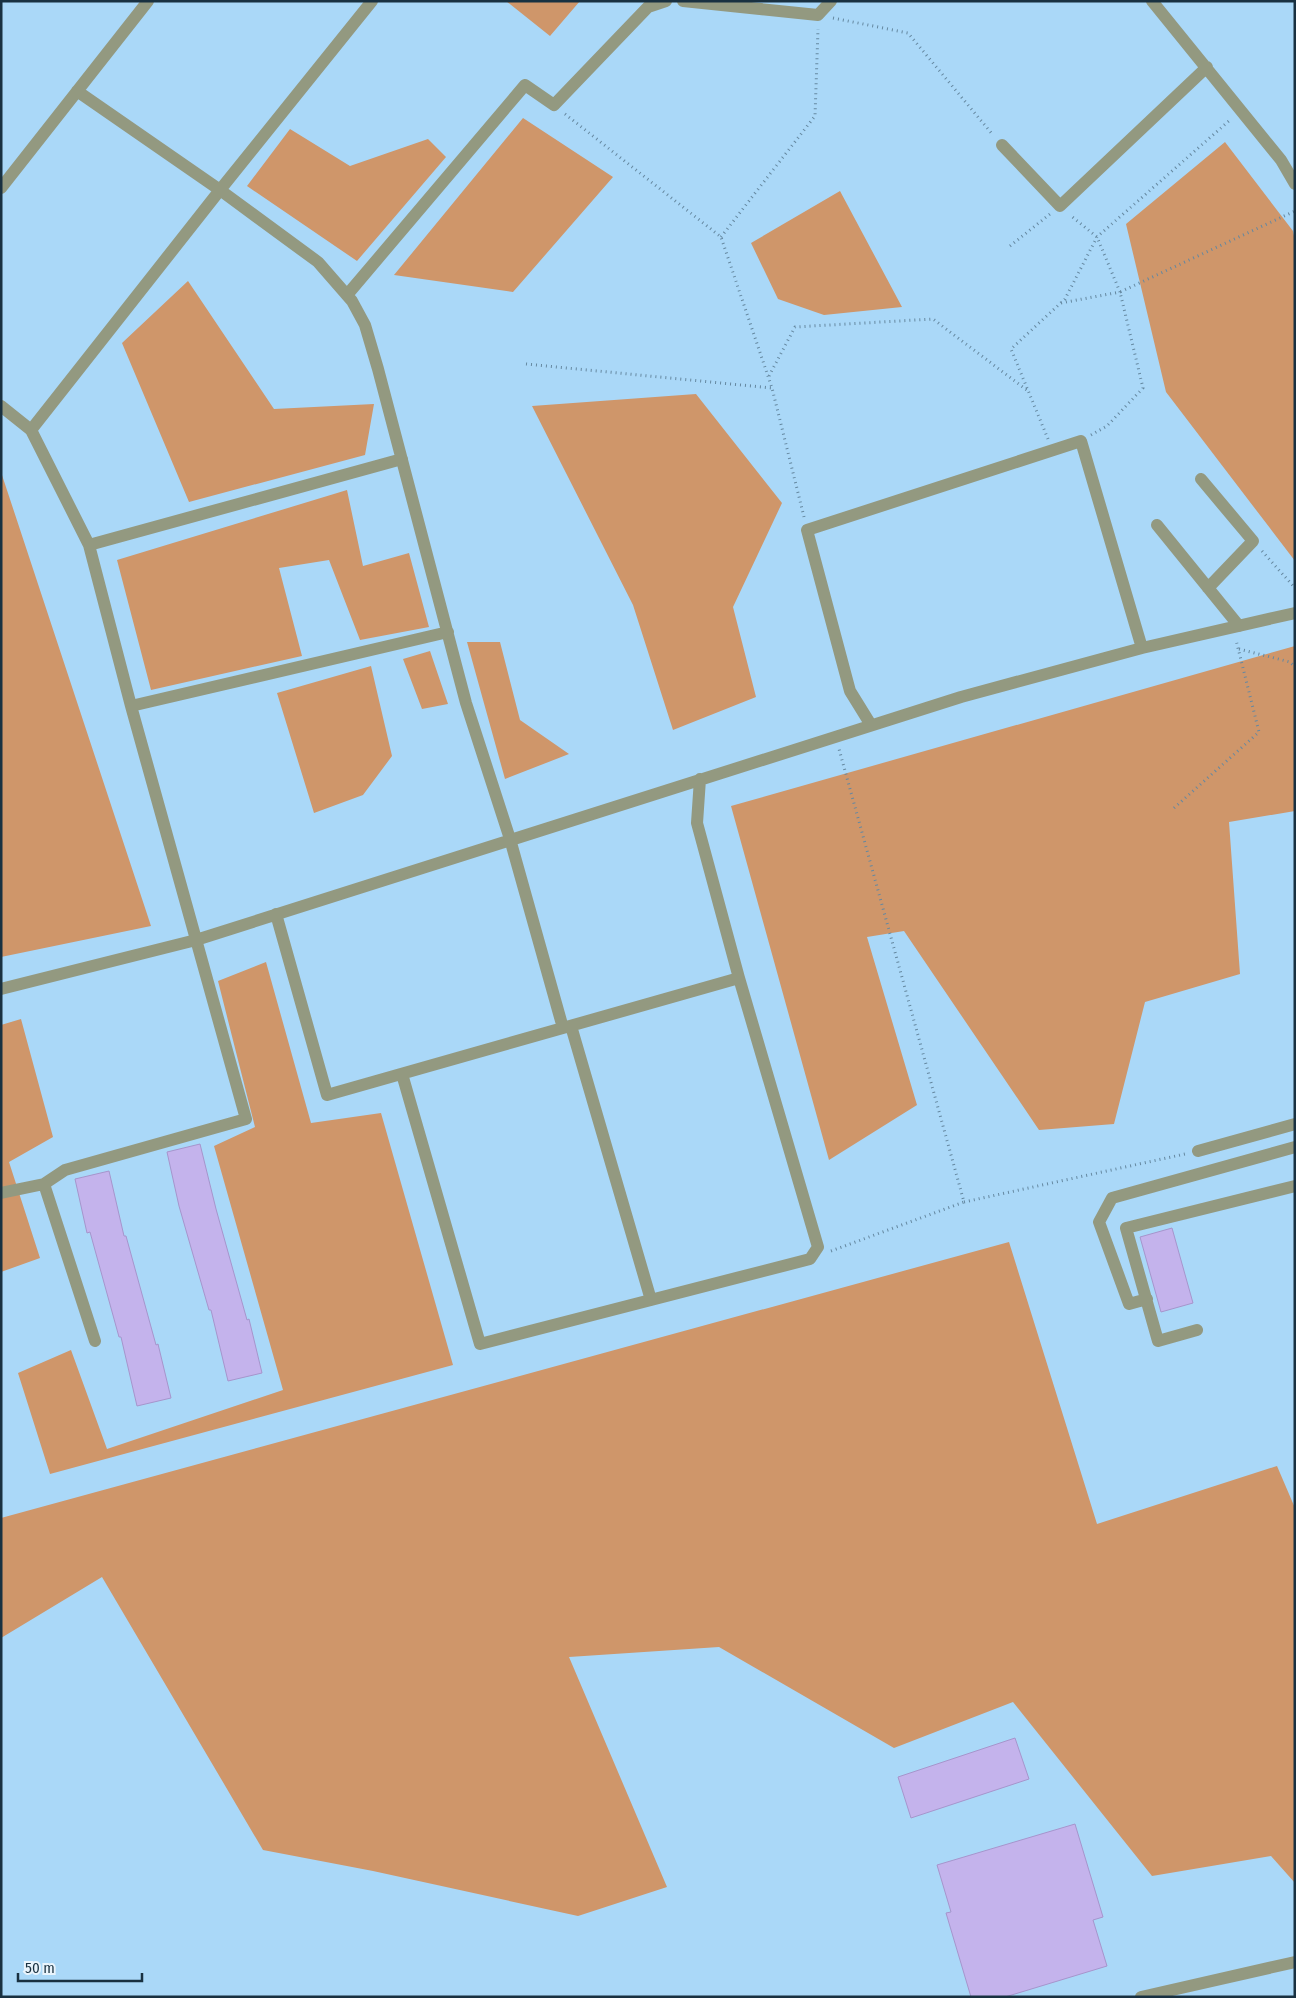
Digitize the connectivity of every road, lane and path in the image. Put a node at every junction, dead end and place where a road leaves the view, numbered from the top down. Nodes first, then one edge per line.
1 (148, 1) edge
2 (372, 1) edge
3 (666, 1) edge
4 (682, 1) edge
5 (831, 1) edge
6 (1152, 1) edge
7 (712, 3) edge
8 (818, 15) junction
9 (1207, 67) junction
10 (77, 91) junction
11 (554, 105) junction
12 (1242, 110) junction
13 (1002, 145) joint
14 (1291, 169) edge
15 (1295, 184) edge
16 (1, 188) edge
17 (220, 190) junction
18 (1060, 206) junction
19 (1295, 211) edge
20 (721, 236) junction
21 (1097, 237) junction
22 (1010, 246) dead end
23 (1120, 292) junction
24 (347, 295) junction
25 (1060, 303) junction
26 (526, 364) dead end
27 (768, 377) junction
28 (772, 388) junction
29 (1029, 392) junction
30 (1, 406) edge
31 (31, 430) junction
32 (1081, 441) junction
33 (1053, 450) junction
34 (402, 459) junction
35 (1201, 478) dead end
36 (1157, 525) dead end
37 (807, 530) junction
38 (1253, 541) junction
39 (89, 545) junction
40 (1208, 588) junction
41 (1295, 588) edge
42 (1295, 613) edge
43 (1236, 626) junction
44 (448, 632) junction
45 (1142, 648) junction
46 (1239, 649) junction
47 (1295, 667) edge
48 (131, 706) junction
49 (871, 725) junction
50 (836, 736) junction
51 (700, 779) junction
52 (1174, 808) dead end
53 (510, 840) junction
54 (276, 914) junction
55 (196, 940) junction
56 (739, 978) junction
57 (1, 989) edge
58 (567, 1027) junction
59 (402, 1074) junction
60 (1295, 1124) edge
61 (1295, 1147) edge
62 (1198, 1151) joint
63 (44, 1184) junction
64 (1295, 1186) edge
65 (1, 1193) edge
66 (964, 1202) junction
67 (810, 1259) junction
68 (1146, 1299) junction
69 (651, 1300) junction
70 (1197, 1330) dead end
71 (95, 1341) dead end
72 (1295, 1962) edge
73 (1141, 1997) edge

1 - 10 street
2 - 17 street
3 - 11 street
4 - 7 street
5 - 8 street
6 - 9 street
7 - 8 street
8 - 13 path
8 - 20 path
9 - 12 street
9 - 18 street
10 - 16 street
10 - 17 street
11 - 20 path
11 - 24 street
12 - 14 street
12 - 21 path
13 - 18 street
14 - 15 street
17 - 24 street
17 - 31 street
18 - 21 path
18 - 22 path
19 - 23 path
20 - 27 path
21 - 23 path
21 - 25 path
23 - 25 path
23 - 32 path
24 - 34 street
25 - 29 path
26 - 28 path
27 - 28 path
27 - 29 path
28 - 37 path
29 - 33 path
30 - 31 street
31 - 39 street
32 - 33 street
32 - 45 street
33 - 37 street
34 - 39 street
34 - 44 street
35 - 38 street
36 - 40 street
37 - 49 street
38 - 40 street
38 - 41 path
39 - 48 street
40 - 43 street
42 - 43 street
43 - 45 street
43 - 46 path
44 - 48 street
44 - 53 street
45 - 49 street
46 - 47 path
46 - 52 path
48 - 55 street
49 - 50 street
50 - 51 street
50 - 66 path
51 - 53 street
51 - 56 street
53 - 54 street
53 - 58 street
54 - 55 street
54 - 59 street
55 - 57 street
55 - 63 street
56 - 58 street
56 - 67 street
58 - 59 street
58 - 69 street
59 - 69 street
60 - 62 street
61 - 68 street
62 - 66 path
63 - 65 street
63 - 71 street
64 - 68 street
66 - 67 path
67 - 69 street
68 - 70 street
72 - 73 street

